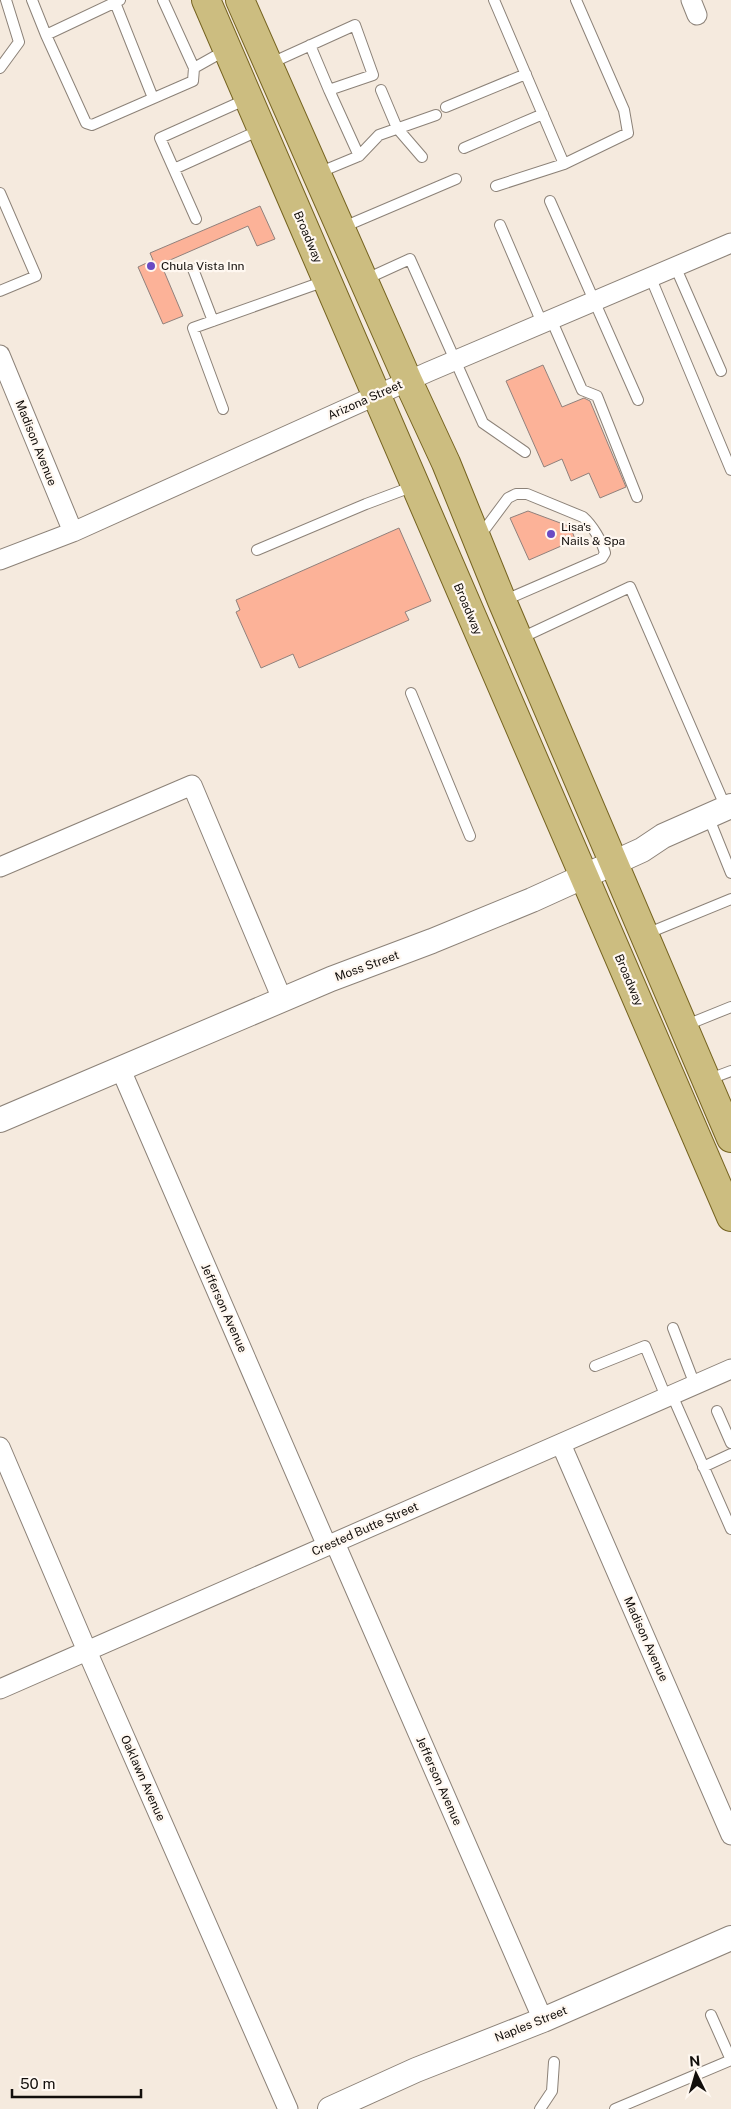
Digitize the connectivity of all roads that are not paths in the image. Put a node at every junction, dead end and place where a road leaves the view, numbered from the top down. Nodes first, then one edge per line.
1 (6, 0) edge
2 (32, 0) edge
3 (163, 0) edge
4 (206, 0) edge
5 (494, 0) edge
6 (576, 0) edge
7 (116, 1) edge
8 (243, 1) edge
9 (46, 34) junction
10 (310, 45) junction
11 (227, 50) junction
12 (268, 65) junction
13 (0, 68) edge
14 (194, 68) junction
15 (526, 74) junction
16 (329, 90) junction
17 (381, 90) dead end
18 (153, 98) junction
19 (248, 99) junction
20 (446, 107) dead end
21 (543, 114) junction
22 (436, 115) dead end
23 (397, 128) junction
24 (262, 129) junction
25 (464, 148) dead end
26 (359, 156) junction
27 (422, 157) dead end
28 (564, 164) junction
29 (174, 169) junction
30 (316, 173) junction
31 (456, 179) dead end
32 (496, 186) dead end
33 (0, 193) edge
34 (550, 200) dead end
35 (196, 220) dead end
36 (500, 225) dead end
37 (340, 228) junction
38 (731, 243) edge
39 (675, 266) junction
40 (193, 269) dead end
41 (650, 276) junction
42 (363, 280) junction
43 (326, 281) junction
44 (1, 287) edge
45 (594, 301) junction
46 (213, 321) junction
47 (546, 321) junction
48 (0, 355) edge
49 (454, 361) junction
50 (721, 371) dead end
51 (408, 381) junction
52 (376, 396) junction
53 (638, 400) dead end
54 (224, 410) dead end
55 (525, 452) dead end
56 (731, 470) edge
57 (414, 486) junction
58 (637, 497) dead end
59 (73, 532) junction
60 (477, 539) junction
61 (257, 550) dead end
62 (0, 560) edge
63 (502, 602) junction
64 (519, 640) junction
65 (411, 693) dead end
66 (722, 810) edge
67 (470, 836) dead end
68 (613, 862) junction
69 (0, 867) edge
70 (731, 873) edge
71 (583, 876) junction
72 (731, 899) edge
73 (644, 935) junction
74 (282, 998) junction
75 (731, 1007) edge
76 (683, 1026) junction
77 (121, 1070) junction
78 (719, 1076) edge
79 (0, 1120) edge
80 (731, 1138) edge
81 (731, 1216) edge
82 (673, 1328) dead end
83 (595, 1366) dead end
84 (731, 1369) edge
85 (695, 1385) junction
86 (669, 1396) junction
87 (717, 1411) dead end
88 (731, 1443) edge
89 (561, 1444) junction
90 (0, 1447) edge
91 (731, 1454) edge
92 (703, 1466) junction
93 (727, 1507) edge
94 (731, 1530) edge
95 (331, 1544) junction
96 (87, 1651) junction
97 (0, 1689) edge
98 (731, 1835) edge
99 (731, 1938) edge
100 (711, 2015) dead end
101 (543, 2020) junction
102 (731, 2060) edge
103 (554, 2062) dead end
104 (288, 2109) edge
105 (330, 2109) edge
106 (540, 2109) edge
107 (615, 2109) edge

1 - 13 lane
2 - 9 lane
3 - 14 lane
4 - 11 main road, Broadway
5 - 15 lane
6 - 28 lane
7 - 9 lane
7 - 18 lane
8 - 12 main road
9 - 18 lane
10 - 12 lane
10 - 16 lane
10 - 16 lane
11 - 14 lane
11 - 19 main road, Broadway
12 - 30 main road
14 - 18 lane
15 - 20 lane
15 - 21 lane
16 - 26 lane
17 - 23 lane
19 - 24 main road, Broadway
19 - 29 lane
21 - 25 lane
21 - 28 lane
22 - 23 lane
23 - 26 lane
23 - 27 lane
24 - 29 lane
24 - 43 main road, Broadway
26 - 30 lane
28 - 32 lane
29 - 35 lane
30 - 37 main road
31 - 37 lane
33 - 44 lane
34 - 45 lane
36 - 47 lane
37 - 42 main road
38 - 39 street, Arizona Street
39 - 41 street, Arizona Street
39 - 50 lane
40 - 46 lane
41 - 45 street, Arizona Street
41 - 56 lane
42 - 49 lane
42 - 51 main road
43 - 46 lane
43 - 52 main road, Broadway
45 - 47 street, Arizona Street
45 - 53 lane
46 - 54 lane
47 - 49 street, Arizona Street
47 - 58 lane
48 - 59 street, Madison Avenue
49 - 51 street, Arizona Street
49 - 55 lane
51 - 52 street, Arizona Street
51 - 60 main road
52 - 57 main road, Broadway
52 - 59 street, Arizona Street
57 - 61 lane
57 - 71 main road, Broadway
59 - 62 street, Arizona Street
60 - 63 main road
60 - 63 lane
63 - 64 main road
64 - 66 lane
64 - 68 main road
65 - 67 lane
66 - 68 street, Moss Street
66 - 70 lane
68 - 71 street, Moss Street
68 - 73 main road
69 - 74 street
71 - 74 street, Moss Street
71 - 81 main road, Broadway
72 - 73 lane
73 - 76 main road
74 - 77 street, Moss Street
75 - 76 lane
76 - 78 main road
77 - 79 street, Moss Street
77 - 95 street, Jefferson Avenue
78 - 80 main road
82 - 85 lane
83 - 86 lane
84 - 85 street, Crested Butte Street
85 - 86 street, Crested Butte Street
86 - 89 street, Crested Butte Street
86 - 92 lane
87 - 88 lane
89 - 95 street, Crested Butte Street
89 - 98 street, Madison Avenue
90 - 96 street, Oaklawn Avenue
91 - 92 lane
92 - 93 lane
93 - 94 lane
95 - 96 street, Crested Butte Street
95 - 101 street, Jefferson Avenue
96 - 97 street, Crested Butte Street
96 - 104 street, Oaklawn Avenue
99 - 101 street, Naples Street
100 - 102 lane
101 - 105 street, Naples Street
102 - 107 lane
103 - 106 lane

